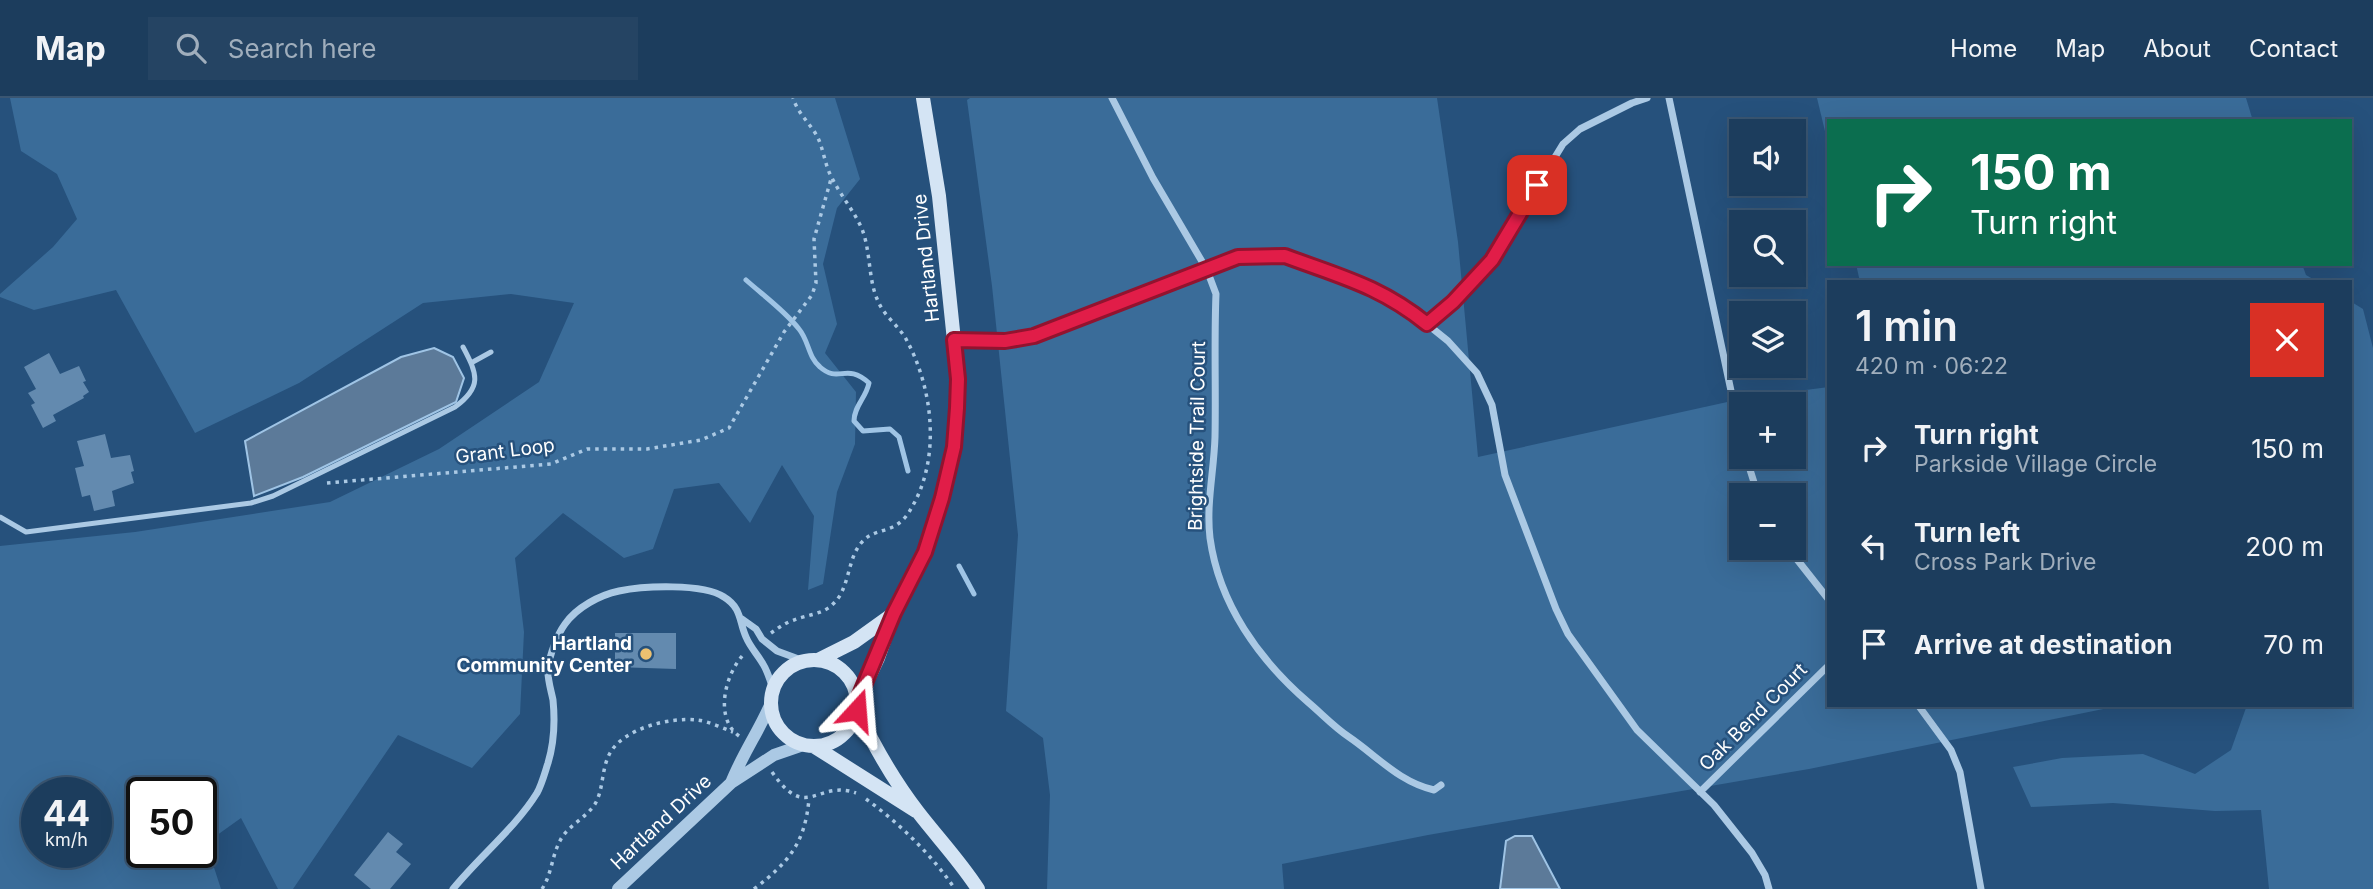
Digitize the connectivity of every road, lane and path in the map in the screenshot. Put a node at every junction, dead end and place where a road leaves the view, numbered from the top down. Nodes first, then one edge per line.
1 (793, 98) edge
2 (923, 98) edge
3 (1112, 98) edge
4 (1647, 98) edge
5 (1669, 98) edge
6 (831, 177) junction
7 (1207, 270) junction
8 (1427, 324) junction
9 (954, 340) junction
10 (463, 347) dead end
11 (491, 352) dead end
12 (471, 363) junction
13 (1731, 392) edge
14 (323, 483) dead end
15 (0, 517) edge
16 (1797, 560) edge
17 (1827, 597) edge
18 (894, 613) junction
19 (742, 619) junction
20 (766, 636) dead end
21 (747, 651) dead end
22 (811, 660) junction
23 (1827, 667) edge
24 (772, 696) junction
25 (857, 706) junction
26 (1919, 707) edge
27 (735, 733) junction
28 (747, 742) dead end
29 (809, 746) junction
30 (769, 767) dead end
31 (731, 783) junction
32 (1441, 785) dead end
33 (1700, 792) junction
34 (810, 799) junction
35 (918, 811) junction
36 (453, 889) edge
37 (542, 889) edge
38 (618, 889) edge
39 (754, 889) edge
40 (955, 889) edge
41 (978, 889) edge
42 (1769, 889) edge
43 (1981, 889) edge

1 - 6 path
2 - 9 main road, Hartland Drive
3 - 7 street, Brightside Trail Court
4 - 8 street
5 - 13 street
6 - 14 path, Grant Loop
6 - 20 path
7 - 8 street
7 - 9 street
7 - 32 street, Brightside Trail Court
8 - 33 street
9 - 18 main road, Hartland Drive
10 - 12 lane
11 - 12 lane
12 - 15 lane
16 - 17 street
18 - 22 main road, Hartland Drive
18 - 25 main road, Hartland Drive
19 - 22 street
19 - 24 street
19 - 36 street
21 - 27 path
22 - 24 main road, Hartland Drive
22 - 25 main road
23 - 33 street, Oak Bend Court
24 - 29 main road
24 - 31 street, Hartland Drive
25 - 29 main road, Hartland Drive
25 - 35 main road
26 - 43 street
27 - 28 path
27 - 37 path
29 - 31 street, Hartland Drive
29 - 35 main road
30 - 34 path
31 - 38 street, Hartland Drive
33 - 42 street
34 - 39 path
34 - 40 path
35 - 41 main road

